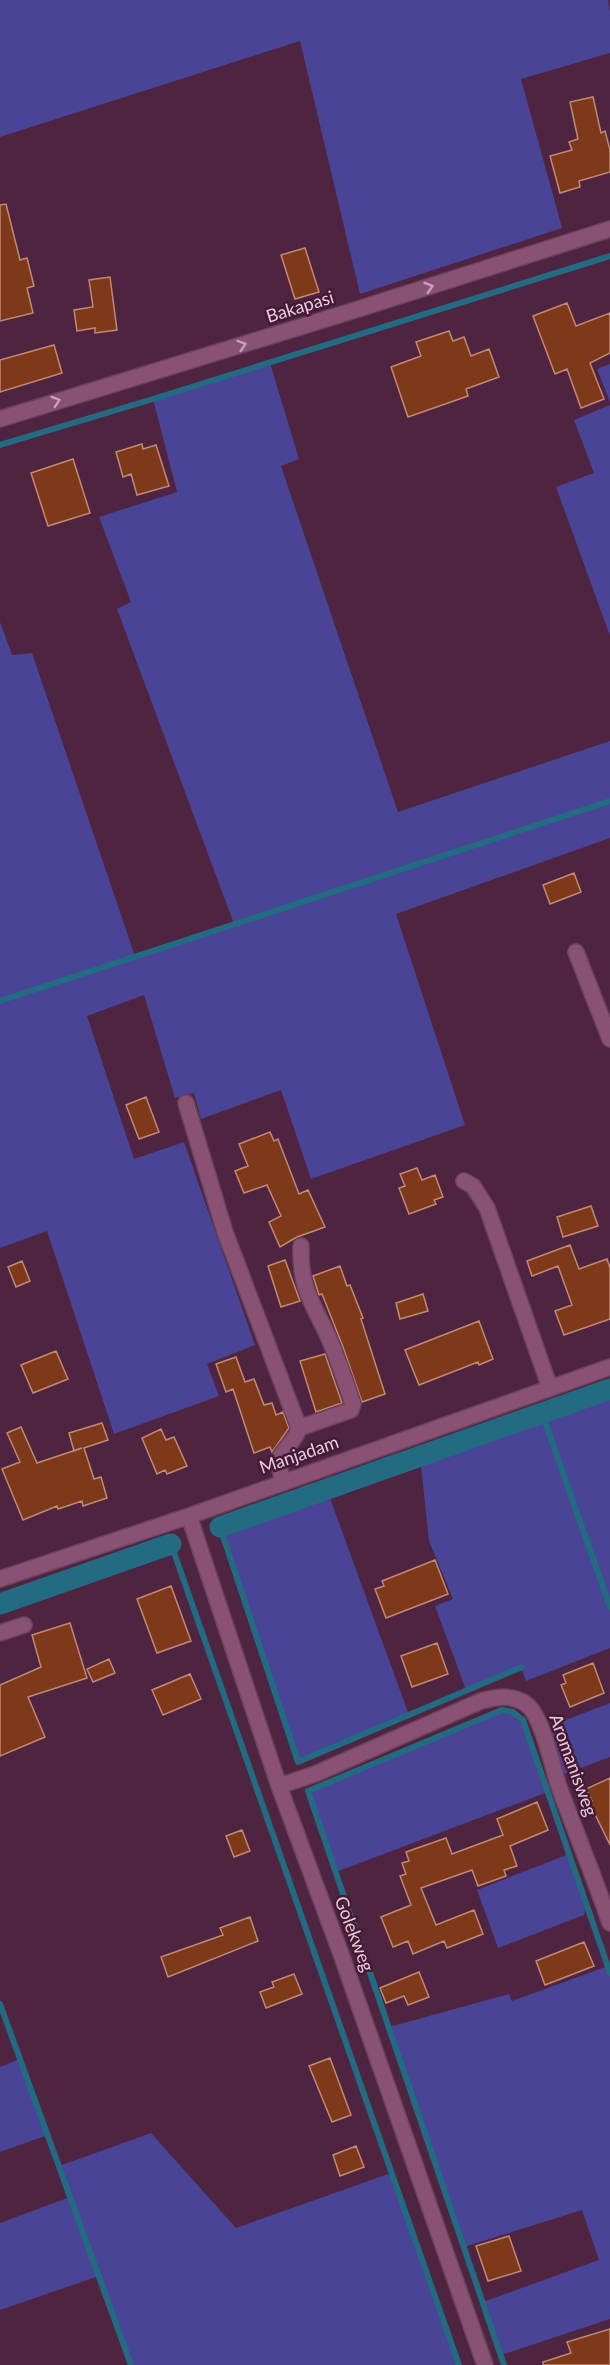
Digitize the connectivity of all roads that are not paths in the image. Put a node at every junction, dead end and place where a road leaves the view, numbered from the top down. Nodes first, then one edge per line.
1 (610, 229) edge
2 (0, 419) edge
3 (576, 952) dead end
4 (610, 1039) edge
5 (186, 1103) dead end
6 (464, 1181) dead end
7 (301, 1246) dead end
8 (610, 1367) edge
9 (550, 1388) junction
10 (299, 1428) junction
11 (283, 1482) junction
12 (189, 1516) junction
13 (0, 1579) edge
14 (24, 1625) dead end
15 (0, 1633) edge
16 (279, 1786) junction
17 (610, 1923) edge
18 (485, 2365) edge

2 -> 1 street, Bakapasi
3 - 4 street
5 - 10 street
6 - 9 street
7 - 10 street
8 - 9 street, Manjadam
9 - 11 street, Manjadam
10 - 11 street
11 - 12 street, Manjadam
12 - 13 street, Manjadam
12 - 16 street, Golekweg
14 - 15 street
16 - 17 street, Aromanisweg
16 - 18 street, Golekweg

